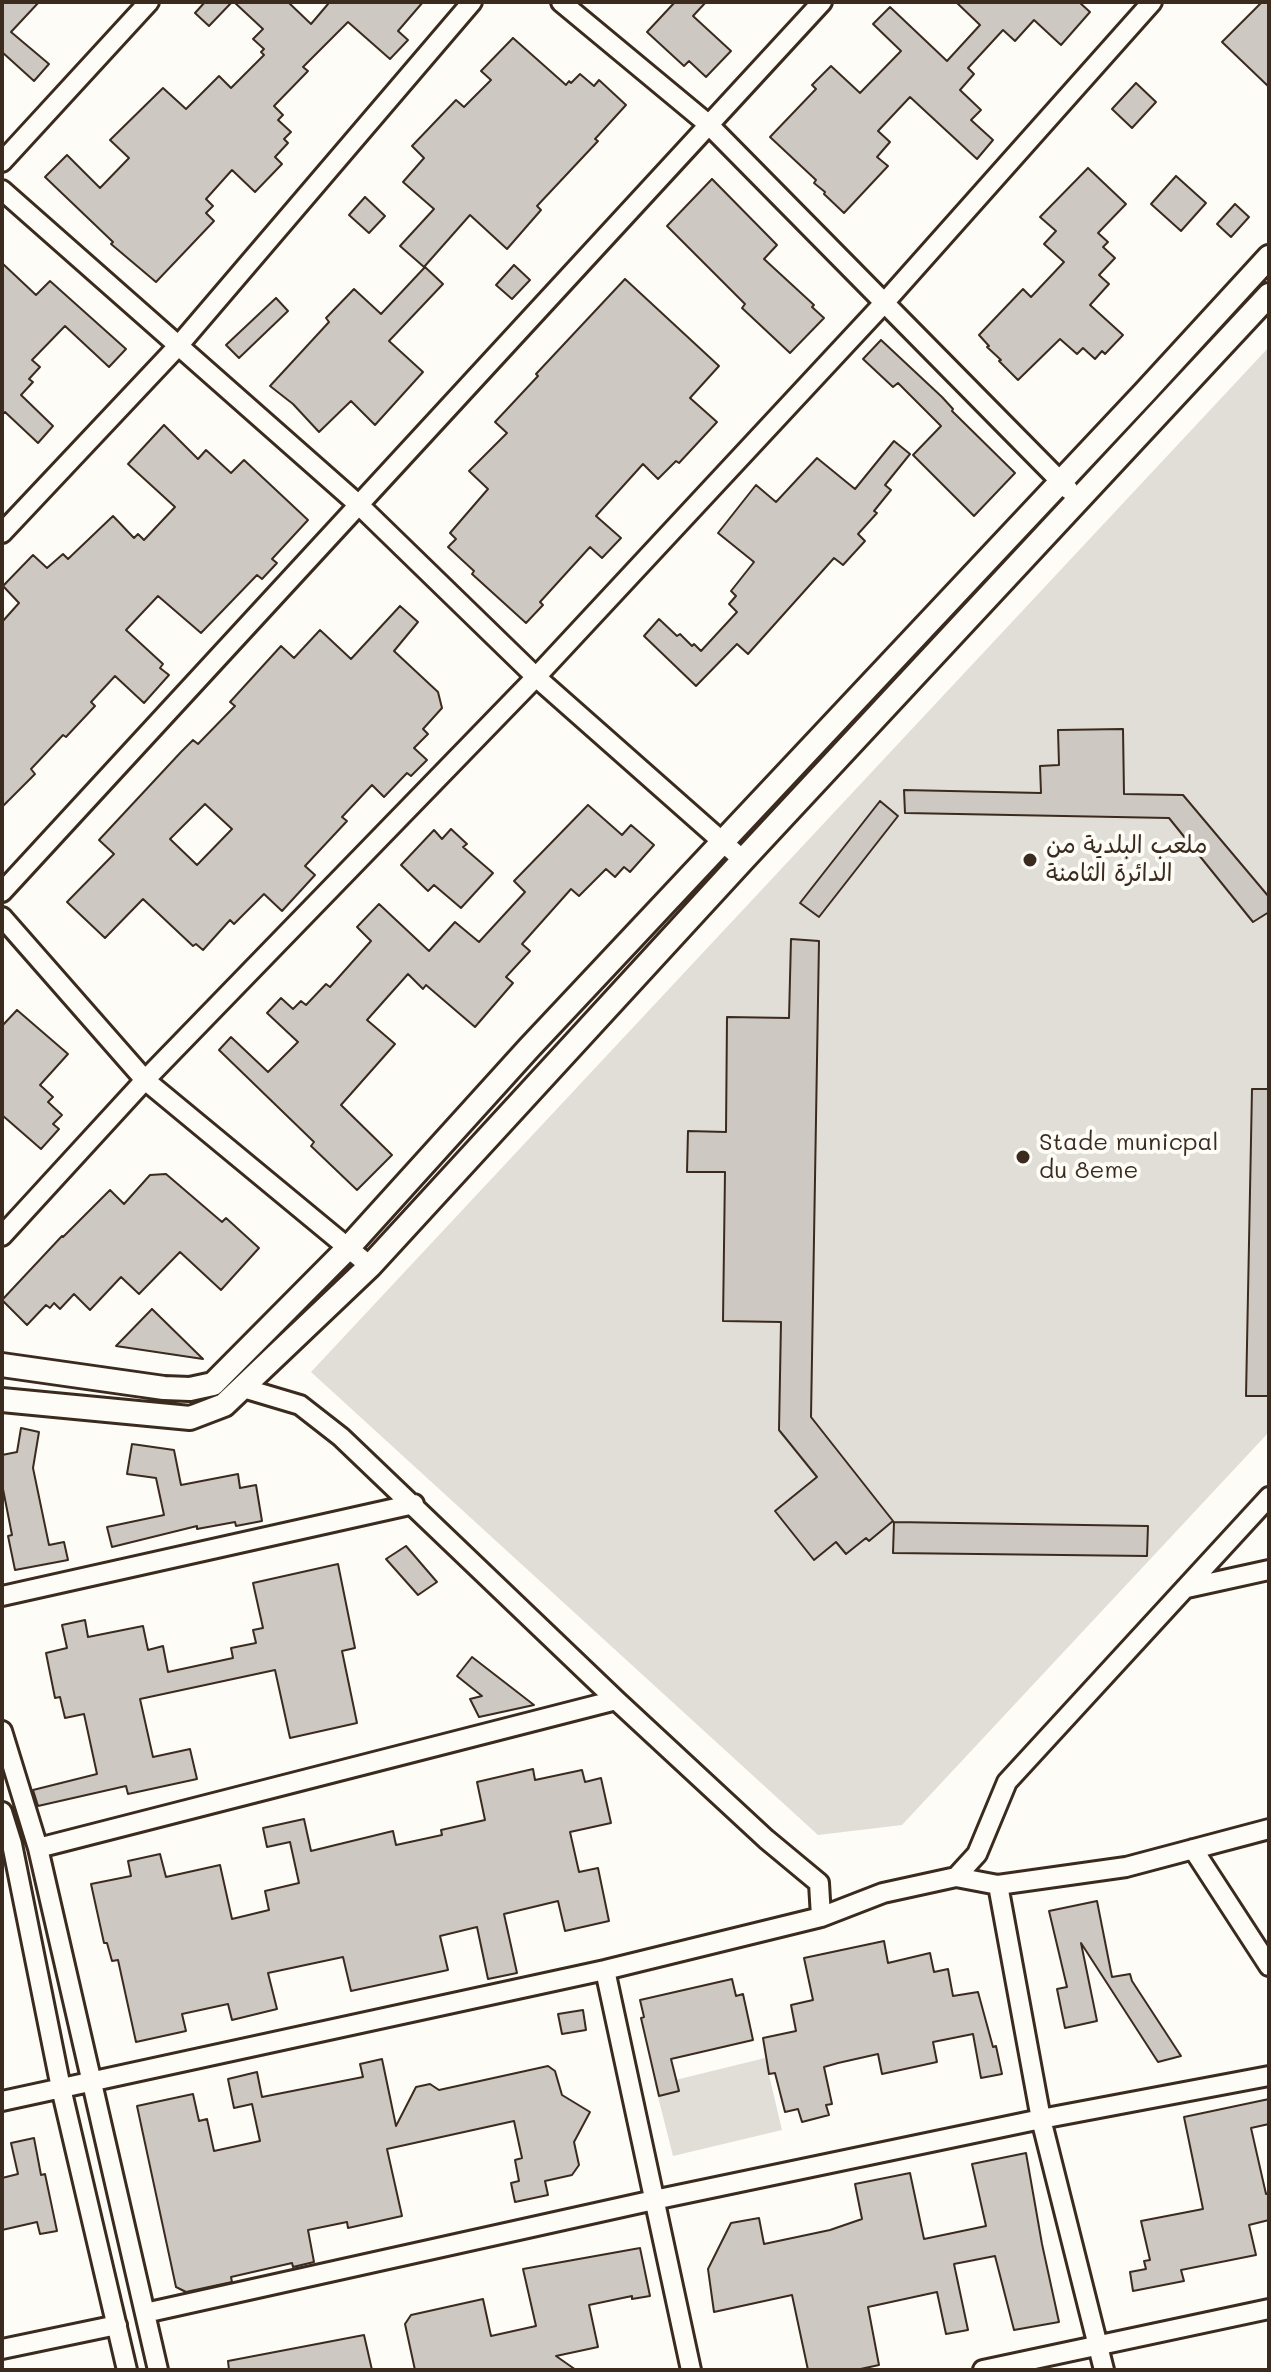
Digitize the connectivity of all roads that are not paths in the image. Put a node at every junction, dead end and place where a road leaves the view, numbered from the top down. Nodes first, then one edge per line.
1 (149, 2) edge
2 (472, 2) edge
3 (561, 2) edge
4 (822, 2) edge
5 (1152, 2) edge
6 (708, 124) junction
7 (2, 162) edge
8 (2, 190) edge
9 (1269, 257) edge
10 (1269, 295) edge
11 (885, 302) junction
12 (179, 345) junction
13 (1060, 483) junction
14 (1080, 500) junction
15 (359, 505) junction
16 (2, 533) edge
17 (536, 677) junction
18 (723, 844) junction
19 (743, 860) junction
20 (2, 892) edge
21 (2, 917) edge
22 (145, 1080) junction
23 (2, 1236) edge
24 (347, 1249) junction
25 (370, 1266) junction
26 (2, 1365) edge
27 (243, 1388) junction
28 (2, 1400) edge
29 (1269, 1497) edge
30 (414, 1504) junction
31 (1269, 1570) edge
32 (1187, 1588) junction
33 (2, 1596) edge
34 (616, 1700) junction
35 (2, 1731) edge
36 (2, 1812) edge
37 (1269, 1829) edge
38 (7, 1845) edge
39 (38, 1848) junction
40 (1193, 1849) junction
41 (956, 1877) junction
42 (998, 1885) junction
43 (821, 1917) junction
44 (1269, 1966) edge
45 (605, 1970) junction
46 (1269, 2076) edge
47 (92, 2082) junction
48 (61, 2088) junction
49 (2, 2101) edge
50 (1041, 2119) junction
51 (654, 2200) junction
52 (1269, 2309) edge
53 (145, 2313) junction
54 (117, 2325) junction
55 (1098, 2345) junction
56 (2, 2349) edge
57 (127, 2370) edge
58 (158, 2370) edge
59 (691, 2370) edge
60 (983, 2370) edge
61 (1104, 2370) edge

1 - 7 street
2 - 12 street
3 - 6 street
4 - 6 street
5 - 11 street
6 - 11 street
6 - 15 street
8 - 12 street
9 - 13 street
10 - 14 street
11 - 13 street
11 - 17 street
12 - 15 street
12 - 16 street
13 - 14 street
13 - 18 street
14 - 19 street
15 - 17 street
15 - 20 street
17 - 18 street
17 - 22 street
18 - 19 street
18 - 24 street
19 - 25 street
21 - 22 street
22 - 23 street
22 - 24 street
24 - 25 street
24 - 26 street
25 - 27 street
27 - 28 street
27 - 30 street
29 - 32 street
30 - 33 street
30 - 34 street
31 - 32 street
32 - 41 street
34 - 39 street
34 - 43 street
35 - 39 street
36 - 38 street
37 - 40 street
38 - 48 street
39 - 47 street
40 - 42 street
40 - 44 street
41 - 42 street
41 - 43 street
42 - 50 street
43 - 45 street
45 - 47 street
45 - 51 street
46 - 50 street
47 - 48 street
47 - 53 street
48 - 49 street
48 - 54 street
50 - 51 street
50 - 55 street
51 - 53 street
51 - 59 street
52 - 55 street
53 - 58 street
54 - 56 street
54 - 57 street
55 - 60 street
55 - 61 street

